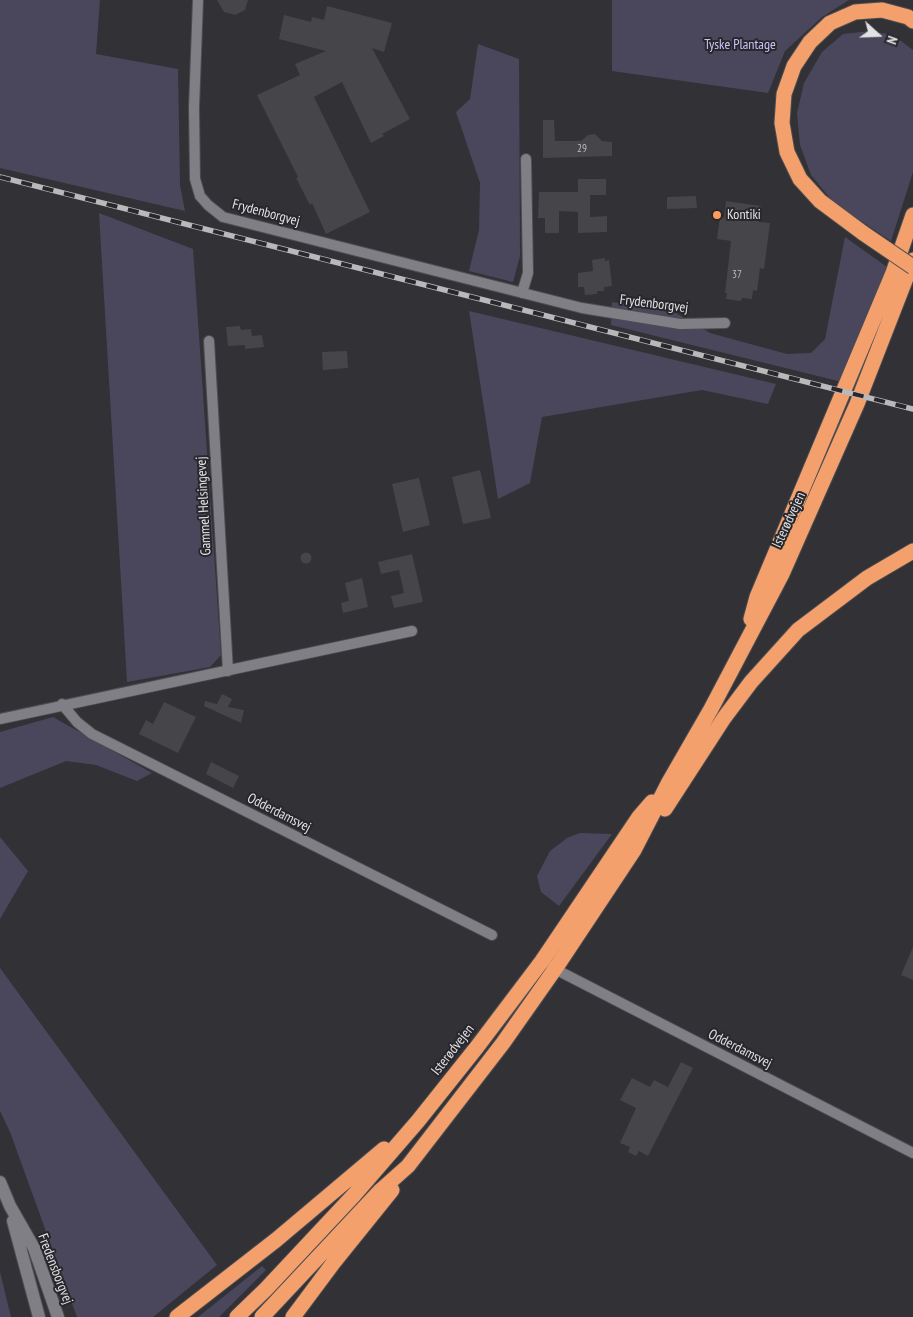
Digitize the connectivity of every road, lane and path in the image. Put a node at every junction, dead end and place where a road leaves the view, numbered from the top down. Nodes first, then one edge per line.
1 (198, 0) edge
2 (913, 21) edge
3 (526, 158) dead end
4 (913, 215) edge
5 (913, 260) edge
6 (913, 267) edge
7 (522, 293) junction
8 (725, 323) dead end
9 (209, 340) dead end
10 (913, 551) edge
11 (412, 631) dead end
12 (741, 652) junction
13 (228, 671) junction
14 (62, 704) junction
15 (0, 719) edge
16 (669, 782) junction
17 (634, 850) junction
18 (492, 935) dead end
19 (542, 961) junction
20 (555, 969) junction
21 (418, 1121) junction
22 (913, 1153) edge
23 (408, 1166) junction
24 (0, 1182) edge
25 (10, 1206) junction
26 (39, 1317) edge
27 (58, 1317) edge
28 (177, 1317) edge
29 (237, 1317) edge
30 (262, 1317) edge
31 (293, 1317) edge

1 - 7 street, Frydenborgvej
2 - 6 highway, bridge
3 - 7 street
4 - 12 highway
5 - 12 highway, Isterødvejen
7 - 8 street, Frydenborgvej
9 - 13 street, Gammel Helsingevej
10 - 17 highway
11 - 13 street
12 - 16 highway, Isterødvejen
13 - 14 street
14 - 15 street
14 - 18 street, Odderdamsvej
16 - 17 highway, Isterødvejen
16 - 19 highway, Isterødvejen
17 - 20 highway, Isterødvejen
19 - 20 street, Odderdamsvej
19 - 21 highway, Isterødvejen
20 - 22 street, Odderdamsvej
20 - 23 highway, Isterødvejen
21 - 28 highway
21 - 29 highway, Isterødvejen
23 - 30 highway, Isterødvejen
23 - 31 highway
24 - 25 street, Fredensborgvej
25 - 26 street, Fredensborgvej
25 - 27 street, Fredensborgvej

